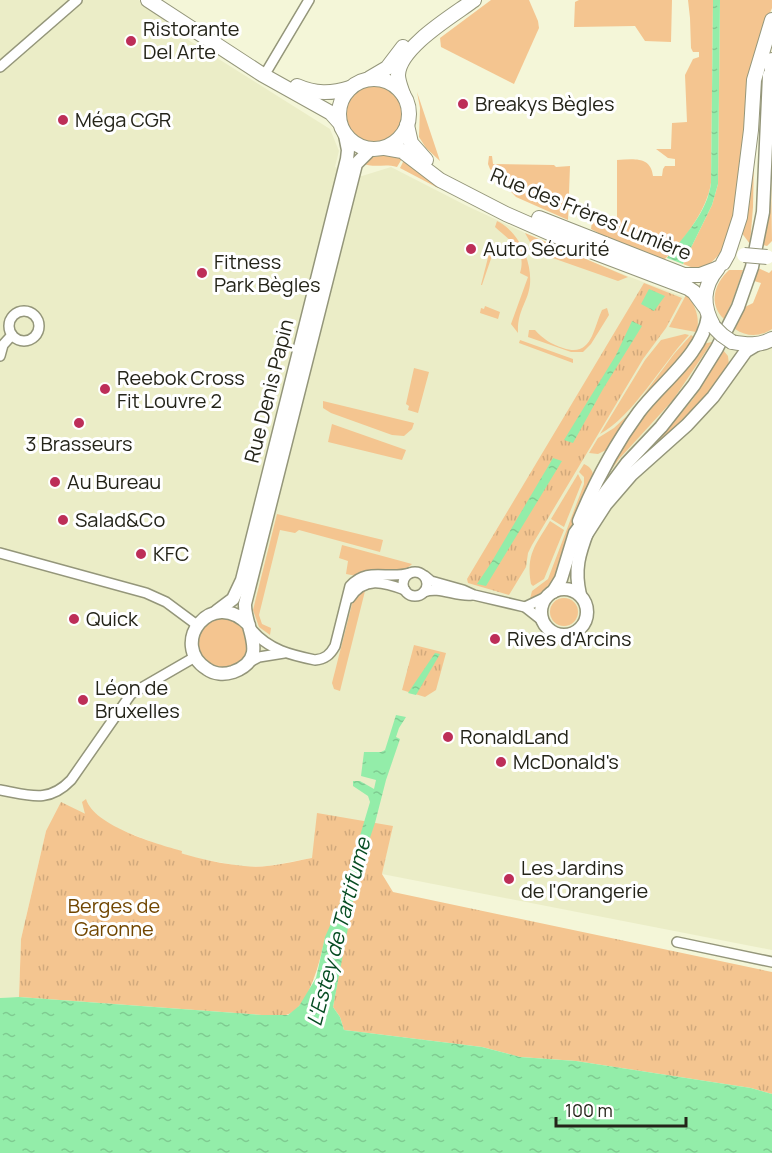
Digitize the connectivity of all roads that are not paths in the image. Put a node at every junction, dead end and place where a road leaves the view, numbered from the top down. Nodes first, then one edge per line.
1 (77, 0) edge
2 (148, 0) edge
3 (163, 0) edge
4 (309, 0) edge
5 (460, 0) edge
6 (474, 0) edge
7 (772, 20) edge
8 (768, 62) edge
9 (0, 67) edge
10 (268, 69) junction
11 (368, 79) junction
12 (772, 86) edge
13 (350, 88) junction
14 (403, 94) junction
15 (339, 122) junction
16 (407, 125) junction
17 (345, 135) junction
18 (385, 148) junction
19 (370, 150) junction
20 (769, 259) edge
21 (720, 266) junction
22 (709, 317) junction
23 (12, 336) dead end
24 (772, 339) edge
25 (756, 345) junction
26 (0, 356) edge
27 (581, 534) junction
28 (0, 553) edge
29 (410, 573) junction
30 (425, 576) junction
31 (405, 590) junction
32 (424, 592) junction
33 (551, 594) junction
34 (474, 595) junction
35 (580, 595) junction
36 (345, 605) junction
37 (525, 607) junction
38 (216, 612) junction
39 (544, 621) junction
40 (197, 625) junction
41 (250, 628) junction
42 (284, 653) junction
43 (195, 657) junction
44 (246, 664) junction
45 (0, 790) edge
46 (677, 942) dead end
47 (772, 962) edge

1 - 9 street
2 - 15 main road
3 - 10 main road
4 - 10 street
5 - 11 main road
6 - 14 main road
7 - 8 main road
8 - 12 main road
8 - 21 main road
8 - 27 street
10 - 13 main road
11 - 13 main road
11 - 14 main road
13 - 15 main road
14 - 16 main road
15 - 17 main road
16 - 18 main road
16 - 21 main road, Rue des Frères Lumière
17 - 19 main road
17 - 38 street, Rue Denis Papin
18 - 19 main road
18 - 22 main road, Rue des Frères Lumière
19 - 41 street, Rue Denis Papin
20 - 21 main road, Rue des Frères Lumière, bridge
21 - 22 main road
22 - 25 main road, Rue des Frères Lumière, bridge
22 - 27 street
23 - 26 street
24 - 25 main road
25 - 27 street
27 - 33 street
27 - 35 street
28 - 40 street
29 - 30 street
29 - 31 street
29 - 36 street
30 - 32 street
30 - 34 street
31 - 32 street
31 - 36 street
32 - 34 street
33 - 35 street
33 - 37 street
33 - 39 street
34 - 37 street
35 - 39 street
36 - 42 street
37 - 39 street
38 - 40 street
38 - 41 street
40 - 43 street
41 - 42 street
41 - 44 street
42 - 44 street
43 - 44 street
43 - 45 street
46 - 47 street

